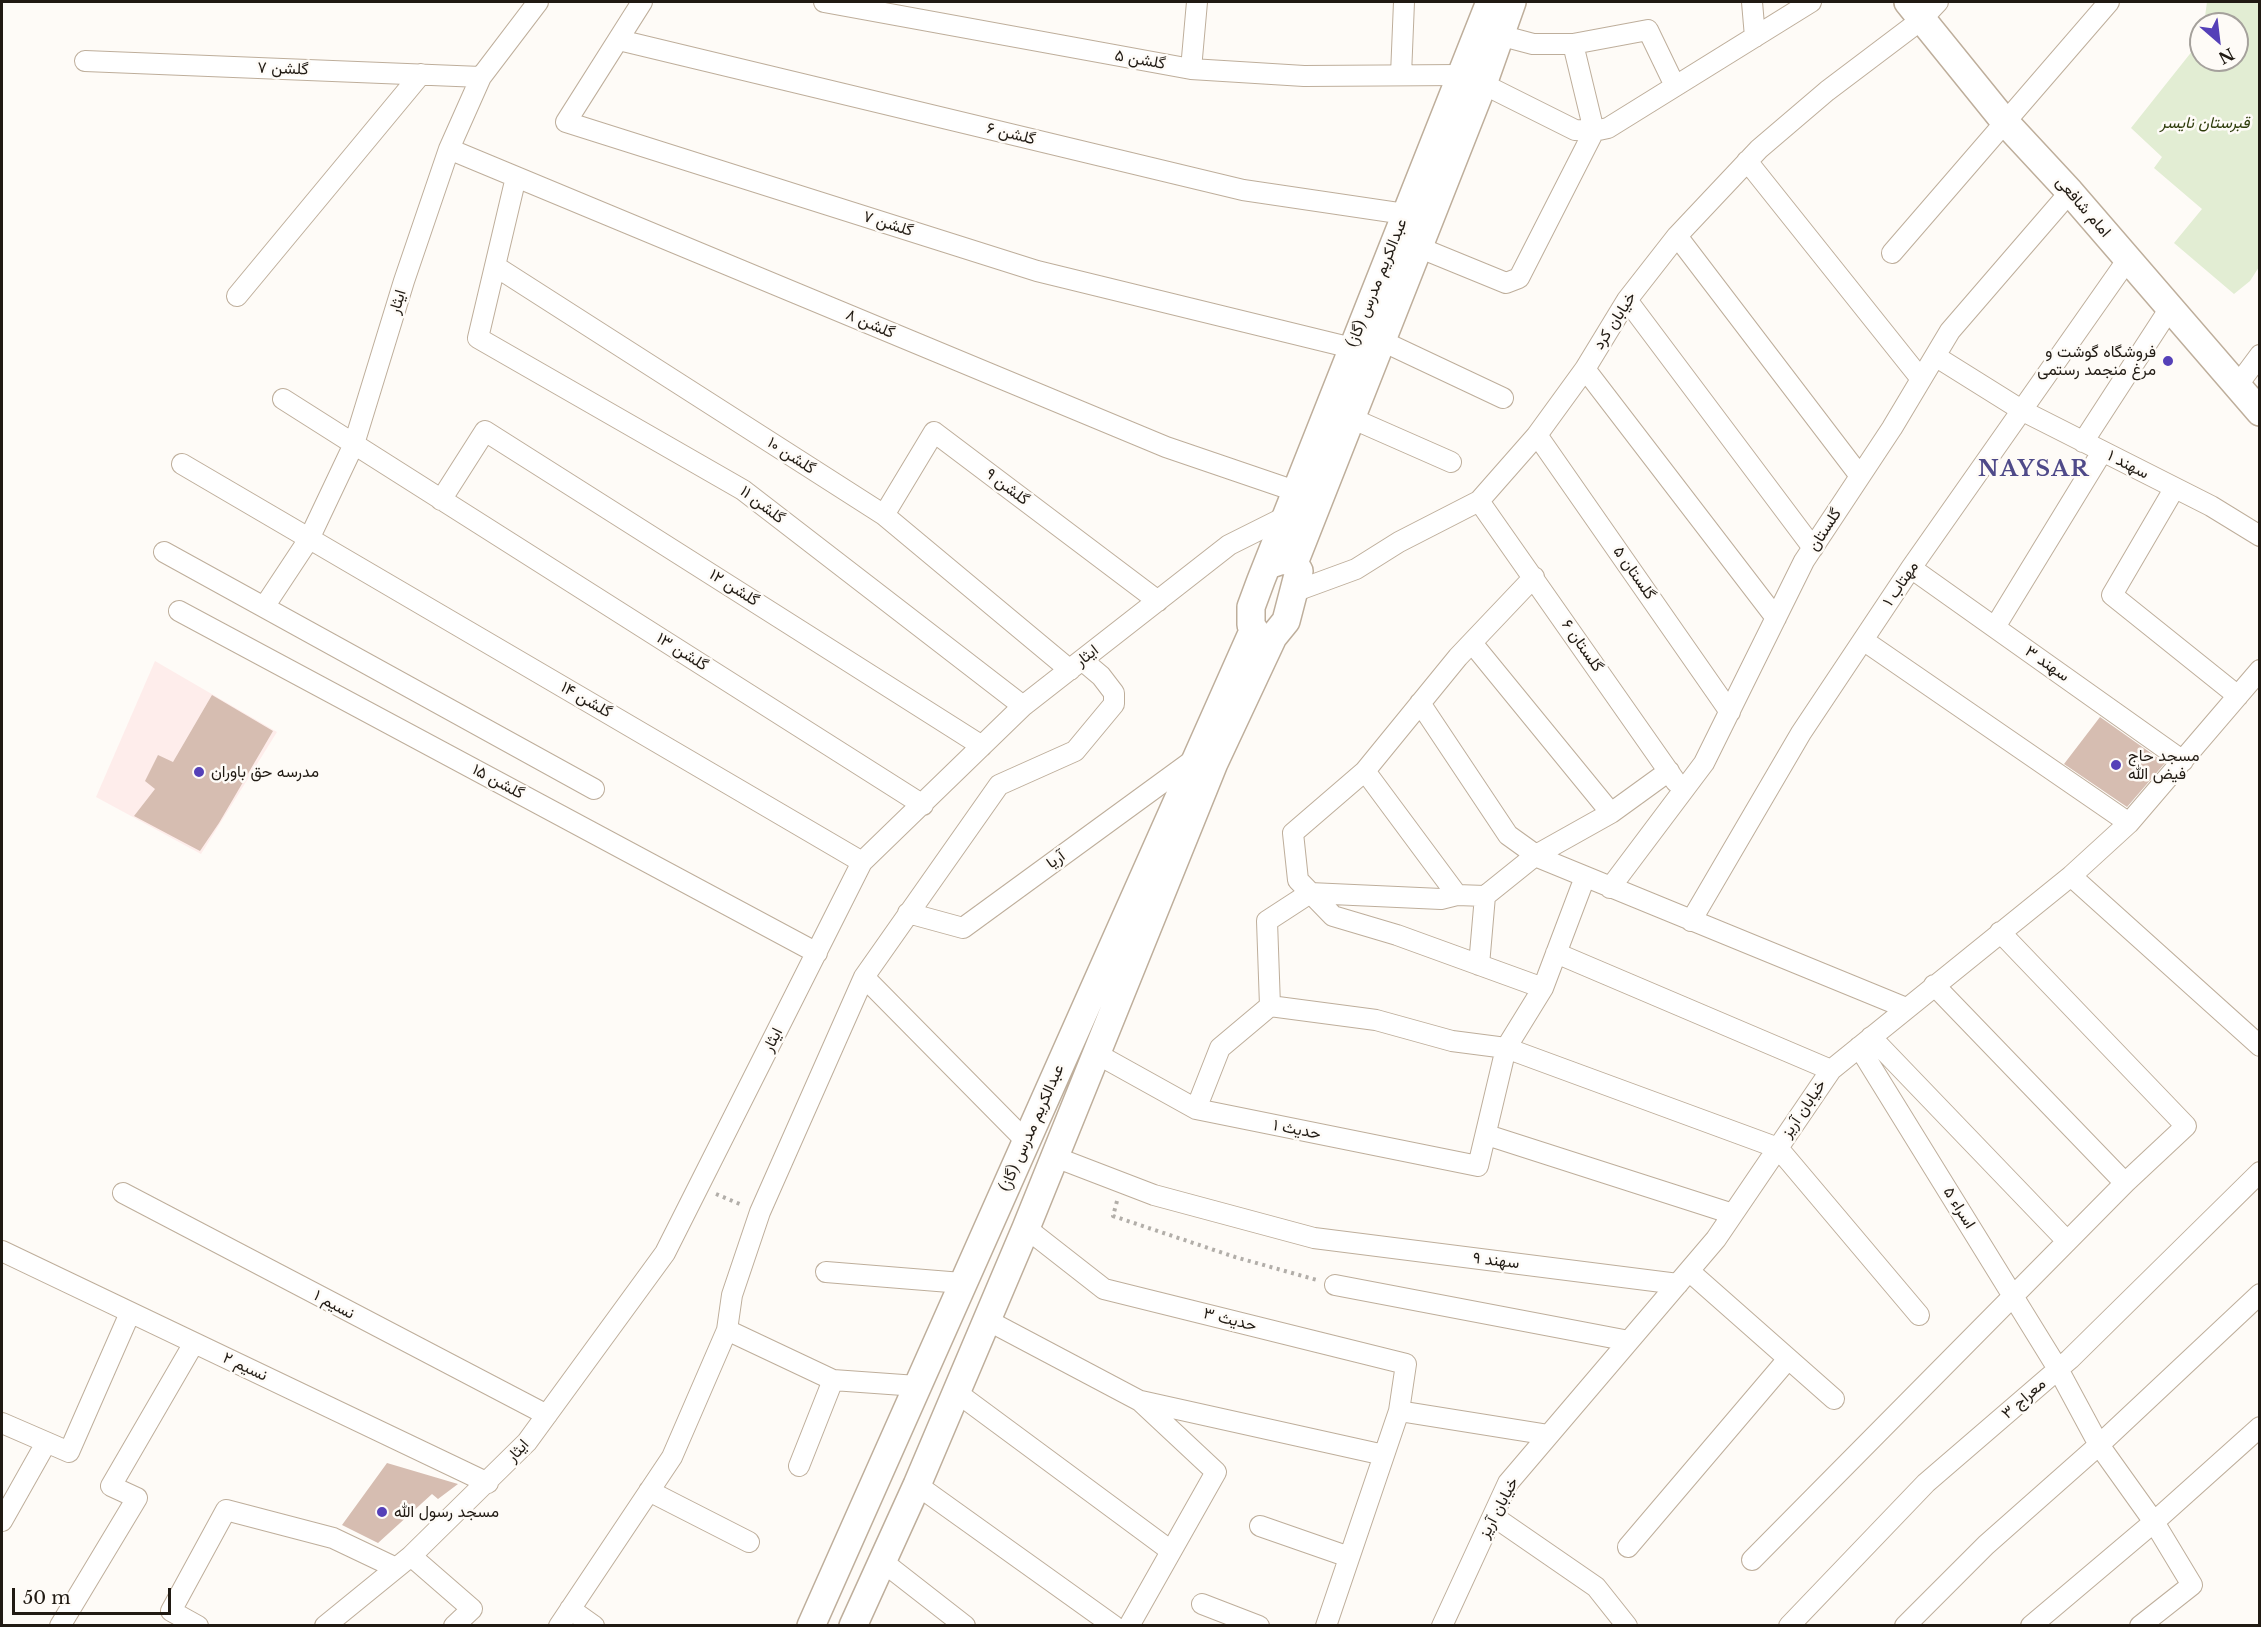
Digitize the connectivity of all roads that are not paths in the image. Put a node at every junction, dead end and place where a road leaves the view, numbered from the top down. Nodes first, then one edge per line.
1 (538, 2) edge
2 (642, 2) edge
3 (824, 2) edge
4 (1197, 2) edge
5 (1404, 2) edge
6 (1490, 2) edge
7 (1512, 2) edge
8 (1752, 2) edge
9 (1811, 2) edge
10 (2109, 2) edge
11 (1922, 8) edge
12 (1499, 35) junction
13 (1755, 37) junction
14 (619, 40) junction
15 (1573, 44) junction
16 (85, 61) dead end
17 (1191, 69) junction
18 (421, 74) junction
19 (1401, 75) junction
20 (481, 77) junction
21 (1472, 79) junction
22 (1675, 86) junction
23 (2005, 122) junction
24 (1594, 131) junction
25 (449, 150) junction
26 (1748, 161) junction
27 (516, 177) junction
28 (2070, 192) junction
29 (1405, 214) junction
30 (1677, 236) junction
31 (1418, 247) junction
32 (1892, 254) dead end
33 (2128, 259) junction
34 (495, 266) junction
35 (237, 296) dead end
36 (1627, 300) junction
37 (2170, 308) junction
38 (1382, 341) junction
39 (1352, 348) junction
40 (2259, 355) edge
41 (1935, 356) junction
42 (1585, 369) junction
43 (1922, 379) junction
44 (2237, 386) junction
45 (1503, 398) dead end
46 (283, 399) dead end
47 (2023, 411) junction
48 (2259, 412) edge
49 (1351, 418) junction
50 (1537, 435) junction
51 (2083, 442) junction
52 (354, 444) junction
53 (2102, 452) junction
54 (1451, 462) dead end
55 (182, 464) dead end
56 (1860, 476) junction
57 (2174, 489) junction
58 (1295, 491) junction
59 (441, 500) junction
60 (1479, 501) junction
61 (884, 515) junction
62 (1285, 517) junction
63 (2259, 536) edge
64 (309, 539) junction
65 (1813, 548) junction
66 (164, 552) dead end
67 (1294, 563) junction
68 (1268, 565) junction
69 (1911, 568) junction
70 (1534, 578) junction
71 (1296, 591) junction
72 (1158, 601) junction
73 (264, 607) junction
74 (179, 611) dead end
75 (1776, 618) junction
76 (1995, 627) junction
77 (1263, 634) junction
78 (1863, 640) junction
79 (1472, 643) junction
80 (1076, 665) junction
81 (2259, 670) edge
82 (2238, 696) junction
83 (1420, 703) junction
84 (1023, 706) junction
85 (1730, 712) junction
86 (982, 746) junction
87 (1196, 758) junction
88 (2183, 761) junction
89 (1365, 771) junction
90 (1669, 771) junction
91 (594, 789) dead end
92 (1683, 791) junction
93 (923, 805) junction
94 (1611, 813) junction
95 (2129, 823) junction
96 (1536, 855) junction
97 (862, 862) junction
98 (2071, 876) junction
99 (1585, 877) junction
100 (1610, 888) junction
101 (1310, 893) junction
102 (1457, 895) junction
103 (1485, 896) junction
104 (908, 913) junction
105 (1691, 921) junction
106 (2000, 932) junction
107 (816, 953) junction
108 (1556, 953) junction
109 (1479, 965) junction
110 (864, 976) junction
111 (1934, 985) junction
112 (1543, 988) junction
113 (1270, 1006) junction
114 (1906, 1008) junction
115 (1865, 1042) junction
116 (2259, 1046) edge
117 (1506, 1048) junction
118 (1097, 1054) junction
119 (1831, 1070) junction
120 (1196, 1109) junction
121 (1487, 1135) junction
122 (1026, 1141) junction
123 (1778, 1148) junction
124 (1055, 1157) junction
125 (2259, 1172) edge
126 (2125, 1183) junction
127 (123, 1193) dead end
128 (1733, 1214) junction
129 (1026, 1228) junction
130 (2067, 1241) junction
131 (2, 1251) edge
132 (826, 1272) dead end
133 (1683, 1278) junction
134 (962, 1283) junction
135 (1335, 1285) road end
136 (2259, 1294) edge
137 (2013, 1296) junction
138 (130, 1313) junction
139 (1919, 1316) dead end
140 (987, 1320) junction
141 (727, 1330) junction
142 (1629, 1341) junction
143 (194, 1343) junction
144 (1788, 1359) junction
145 (2058, 1369) junction
146 (833, 1380) junction
147 (917, 1386) junction
148 (956, 1392) junction
149 (1834, 1399) dead end
150 (1140, 1401) junction
151 (1399, 1411) junction
152 (547, 1416) junction
153 (2, 1424) edge
154 (2259, 1427) edge
155 (1550, 1434) junction
156 (46, 1443) junction
157 (2099, 1445) junction
158 (1384, 1455) junction
159 (799, 1466) dead end
160 (488, 1483) junction
161 (917, 1485) junction
162 (649, 1491) junction
163 (1493, 1516) junction
164 (2, 1521) edge
165 (2154, 1522) junction
166 (1260, 1526) dead end
167 (749, 1542) dead end
168 (1628, 1547) dead end
169 (1171, 1551) junction
170 (411, 1556) junction
171 (1349, 1557) junction
172 (1752, 1560) dead end
173 (883, 1562) junction
174 (394, 1567) junction
175 (1202, 1604) dead end
176 (564, 1617) edge
177 (1444, 1624) edge
178 (60, 1626) edge
179 (198, 1626) edge
180 (324, 1626) edge
181 (454, 1626) edge
182 (594, 1626) edge
183 (811, 1626) edge
184 (853, 1626) edge
185 (965, 1626) edge
186 (1114, 1626) edge
187 (1129, 1626) edge
188 (1258, 1626) edge
189 (1326, 1626) edge
190 (1627, 1626) edge
191 (1789, 1626) edge
192 (1905, 1626) edge
193 (2031, 1626) edge
194 (2140, 1626) edge

1 - 20 street, ایثار
2 - 14 street, گلشن ۷
3 - 17 street, گلشن ۵
4 - 17 street
5 - 19 street
6 - 21 street, عبدالکریم مدرس (گاز)
7 - 12 street, عبدالکریم مدرس (گاز)
8 - 13 street
9 - 13 street
10 - 23 street
11 - 23 street, امام شافعی
11 - 26 street, خیابان کرد
12 - 15 street
12 - 21 street, عبدالکریم مدرس (گاز)
13 - 22 street
14 - 29 street, گلشن ۶
14 - 39 street, گلشن ۷
15 - 22 street
15 - 24 street
16 - 18 street, گلشن ۷
17 - 19 street, گلشن ۵
18 - 20 street, گلشن ۷
18 - 35 street
19 - 21 street, گلشن ۵
20 - 25 street, ایثار
21 - 24 street
21 - 29 street, عبدالکریم مدرس (گاز)
21 - 31 street, عبدالکریم مدرس (گاز)
22 - 24 street
23 - 28 street, امام شافعی
23 - 32 street
24 - 31 street
25 - 27 street, گلشن ۸
25 - 52 street, ایثار
26 - 30 street, خیابان کرد
26 - 43 street
27 - 34 street
27 - 58 street, گلشن ۸
28 - 33 street, امام شافعی
28 - 41 street, گلستان
29 - 39 street, عبدالکریم مدرس (گاز)
30 - 36 street, خیابان کرد
30 - 56 street
31 - 38 street, عبدالکریم مدرس (گاز)
33 - 37 street, امام شافعی
33 - 47 street, مهتاب ۱
34 - 61 street, گلشن ۱۰
34 - 84 street, گلشن ۱۱
36 - 42 street, خیابان کرد
36 - 65 street
37 - 44 street, امام شافعی
37 - 51 street
38 - 45 street
38 - 49 street, عبدالکریم مدرس (گاز)
39 - 58 street, عبدالکریم مدرس (گاز)
40 - 44 street
41 - 43 street, گلستان
41 - 47 street, سهند ۱
42 - 50 street, خیابان کرد
42 - 75 street
43 - 56 street, گلستان
44 - 48 street, امام شافعی
46 - 52 street, گلشن ۱۳
47 - 51 street, سهند ۱
47 - 69 street, مهتاب ۱
49 - 54 street
49 - 67 street, عبدالکریم مدرس (گاز)
50 - 60 street, خیابان کرد
50 - 85 street, گلستان ۵
51 - 53 street, سهند ۱
52 - 59 street, گلشن ۱۳
52 - 64 street, ایثار
53 - 57 street, سهند ۱
53 - 76 street
55 - 64 street, گلشن ۱۴
56 - 65 street, گلستان
57 - 63 street, سهند ۱
57 - 82 street
58 - 62 street, عبدالکریم مدرس (گاز)
59 - 86 street, گلشن ۱۲
59 - 93 street, گلشن ۱۳
60 - 70 street, گلستان ۶
60 - 71 street, خیابان کرد
61 - 72 street, گلشن ۹
61 - 80 street, گلشن ۱۰
62 - 68 street, عبدالکریم مدرس (گاز)
62 - 72 street, ایثار
64 - 73 street, ایثار
64 - 97 street, گلشن ۱۴
65 - 75 street, گلستان
66 - 73 street
67 - 68 street
67 - 71 street
68 - 77 street, عبدالکریم مدرس (گاز)
69 - 76 street, سهند ۳
69 - 78 street, مهتاب ۱
70 - 79 street
70 - 90 street, گلستان ۶
71 - 77 street
72 - 80 street, ایثار
73 - 91 street
74 - 107 street, گلشن ۱۵
75 - 85 street, گلستان
76 - 88 street, سهند ۳
77 - 87 street, عبدالکریم مدرس (گاز)
77 - 118 street, عبدالکریم مدرس (گاز)
78 - 95 street
78 - 105 street, مهتاب ۱
79 - 83 street
79 - 94 street
80 - 84 street, ایثار
80 - 104 street, گلشن ۱۰
81 - 82 street, خیابان آریز
82 - 88 street, خیابان آریز
83 - 89 street
83 - 96 street
84 - 86 street, ایثار
85 - 92 street, گلستان
86 - 93 street, ایثار
87 - 104 street, آریا
87 - 122 street, عبدالکریم مدرس (گاز)
88 - 95 street, خیابان آریز
89 - 101 street
89 - 102 street
90 - 92 street, گلستان ۶
90 - 94 street
92 - 100 street, گلستان
93 - 97 street, ایثار
94 - 96 street
95 - 98 street, خیابان آریز
96 - 99 street
96 - 103 street
97 - 107 street, ایثار
98 - 106 street, خیابان آریز
98 - 116 street
99 - 100 street
99 - 108 street
100 - 105 street
101 - 102 street
101 - 109 street
101 - 113 street
102 - 103 street
103 - 109 street
104 - 110 street, گلشن ۱۰
105 - 114 street
106 - 111 street, خیابان آریز
106 - 126 street
107 - 152 street, ایثار
108 - 112 street
108 - 119 street
109 - 112 street
110 - 122 street
110 - 141 street, گلشن ۱۰
111 - 114 street, خیابان آریز
111 - 126 street
112 - 117 street
113 - 117 street
113 - 120 street
114 - 115 street, خیابان آریز
115 - 119 street, خیابان آریز
115 - 130 street
115 - 137 street, اسراء ۵
117 - 121 street
117 - 123 street
118 - 120 street, حدیث ۱
118 - 124 street, عبدالکریم مدرس (گاز)
119 - 123 street, خیابان آریز
120 - 121 street, حدیث ۱
121 - 128 street
122 - 124 street
122 - 134 street, عبدالکریم مدرس (گاز)
123 - 128 street, خیابان آریز
123 - 139 street
124 - 129 street, عبدالکریم مدرس (گاز)
124 - 133 street, سهند ۹
125 - 145 street, معراج ۳
126 - 130 street
127 - 152 street, نسیم ۱
128 - 133 street, خیابان آریز
129 - 140 street, عبدالکریم مدرس (گاز)
129 - 151 street, حدیث ۳
130 - 137 street
131 - 138 street, نسیم ۲
132 - 134 street
133 - 142 street, خیابان آریز
133 - 144 street
134 - 147 street, عبدالکریم مدرس (گاز)
135 - 142 street
136 - 157 street
137 - 145 street, اسراء ۵
137 - 172 street
138 - 143 street, نسیم ۲
138 - 156 street
140 - 148 street, عبدالکریم مدرس (گاز)
140 - 150 street
141 - 146 street
141 - 162 street, گلشن ۱۰
142 - 155 street, خیابان آریز
143 - 160 street, نسیم ۲
143 - 178 street
144 - 149 street
144 - 168 street
145 - 157 street, اسراء ۵
145 - 191 street, معراج ۳
146 - 147 street
146 - 159 street
147 - 183 street, عبدالکریم مدرس (گاز)
148 - 161 street, عبدالکریم مدرس (گاز)
148 - 169 street
150 - 158 street
150 - 169 street
151 - 155 street
151 - 158 street
152 - 160 street, ایثار
153 - 156 street
154 - 165 street
155 - 163 street, خیابان آریز
156 - 164 street
157 - 165 street, اسراء ۵
157 - 192 street
158 - 171 street
160 - 170 street, ایثار
161 - 173 street, عبدالکریم مدرس (گاز)
161 - 186 street
162 - 167 street
162 - 176 street, گلشن ۱۰
163 - 177 street, خیابان آریز
163 - 190 street
165 - 193 street
165 - 194 street, اسراء ۵
166 - 171 street
169 - 187 street
170 - 174 street, ایثار
170 - 181 street
171 - 189 street
173 - 184 street, عبدالکریم مدرس (گاز)
173 - 185 street
174 - 179 street
174 - 180 street, ایثار
175 - 188 street
176 - 182 street

